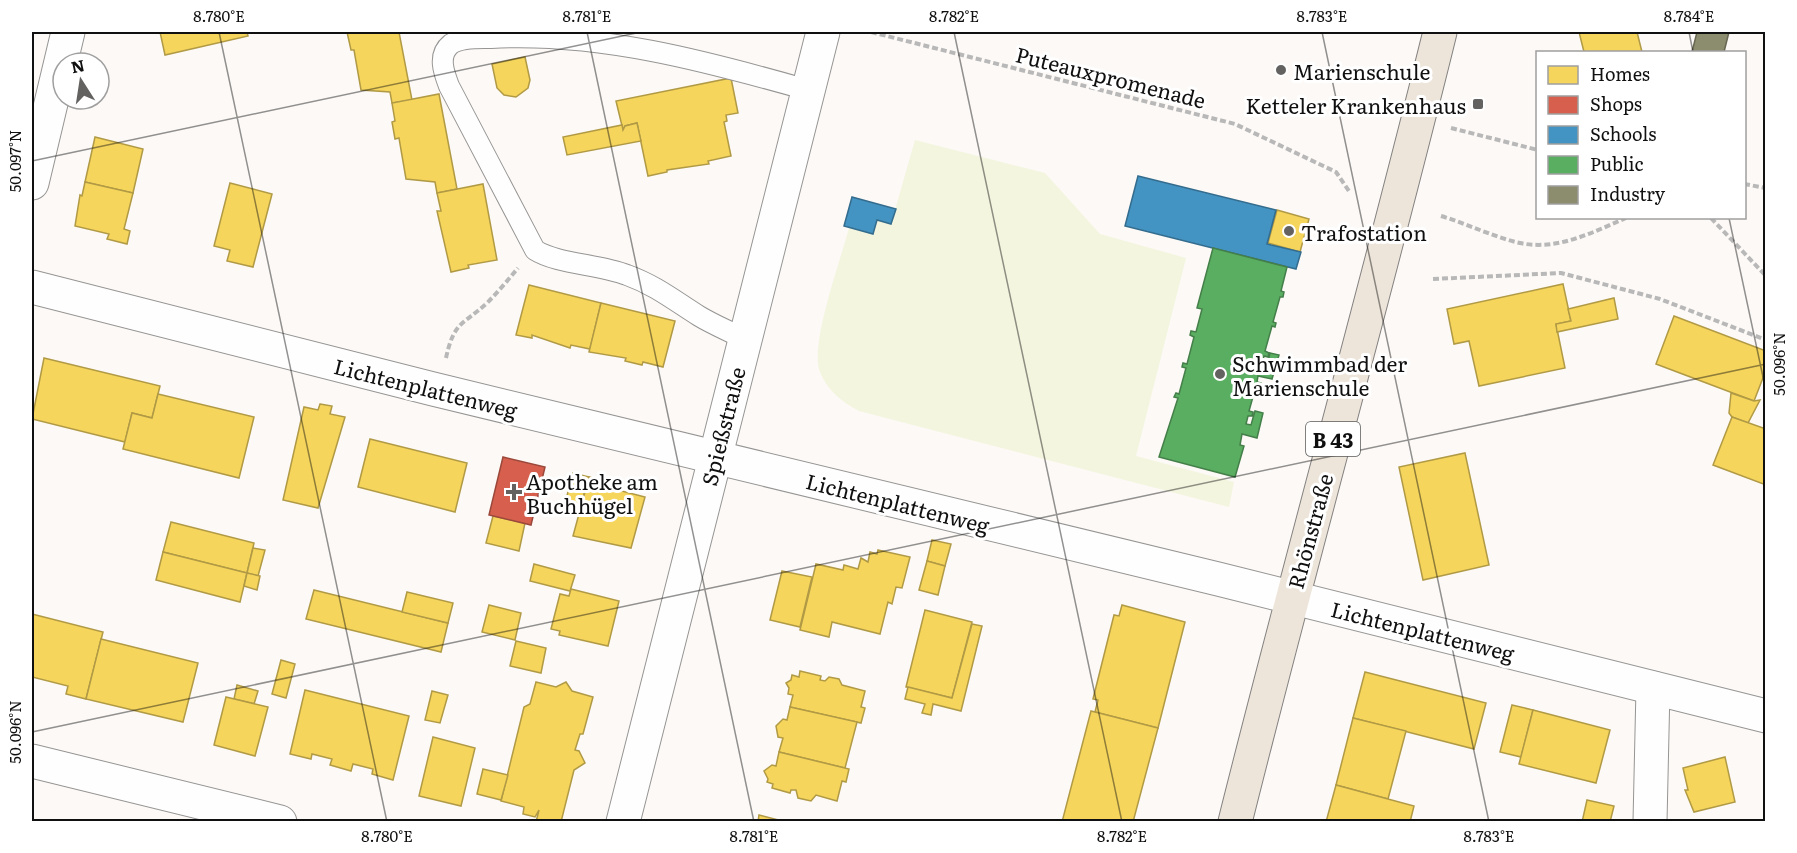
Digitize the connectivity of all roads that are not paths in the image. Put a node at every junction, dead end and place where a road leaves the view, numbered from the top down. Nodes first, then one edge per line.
1 (68, 32) edge
2 (823, 32) edge
3 (1440, 32) edge
4 (808, 90) junction
5 (32, 183) edge
6 (32, 287) edge
7 (744, 339) junction
8 (714, 458) junction
9 (1292, 597) junction
10 (1653, 688) junction
11 (1766, 716) edge
12 (32, 761) edge
13 (280, 822) edge
14 (623, 822) edge
15 (1235, 822) edge
16 (1650, 822) edge

1 - 5 street
2 - 4 street, Spießstraße
3 - 9 main road, Rhönstraße / B 43
4 - 7 street, Spießstraße
4 - 7 lane
6 - 8 street, Lichtenplattenweg
7 - 8 street, Spießstraße
8 - 9 street, Lichtenplattenweg
8 - 14 street, Spießstraße
9 - 10 street, Lichtenplattenweg
9 - 15 main road, Rhönstraße / B 43
10 - 11 street, Lichtenplattenweg
10 - 16 street
12 - 13 street

